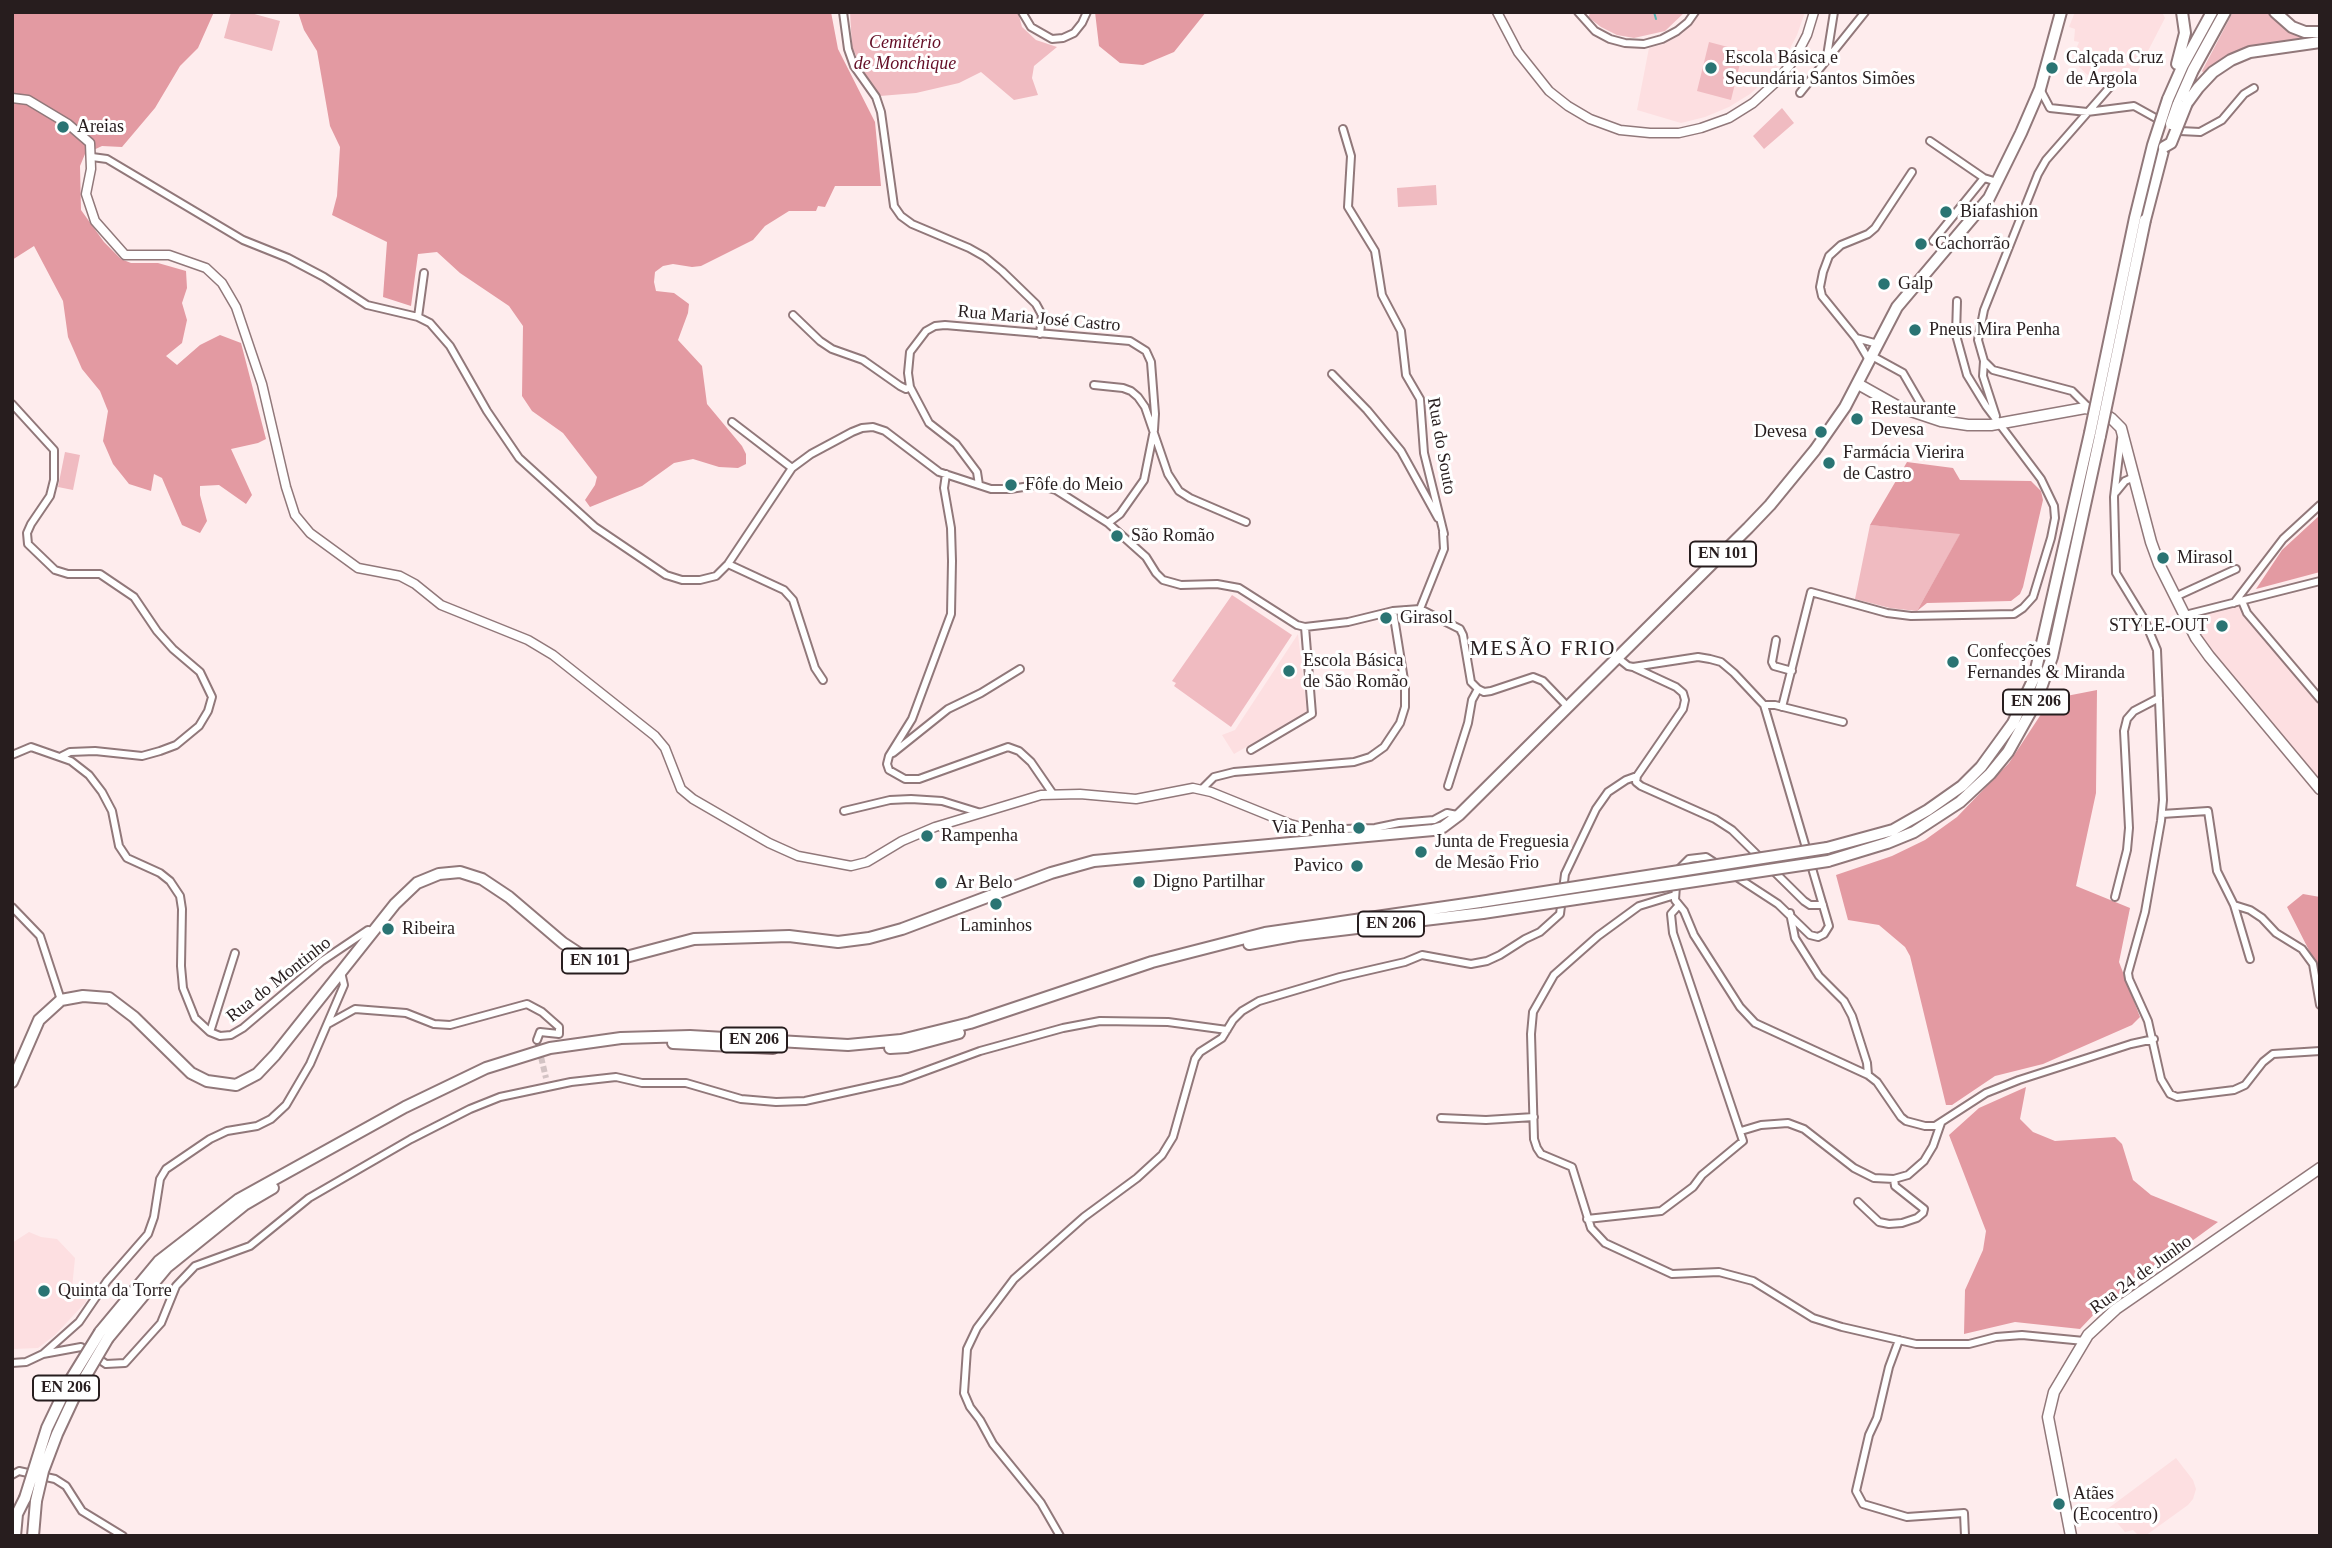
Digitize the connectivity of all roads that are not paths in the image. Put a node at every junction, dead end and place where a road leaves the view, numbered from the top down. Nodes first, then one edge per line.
1 (843, 12) edge
2 (1022, 12) edge
3 (1087, 12) edge
4 (1497, 12) edge
5 (1578, 12) edge
6 (1695, 12) edge
7 (1814, 12) edge
8 (1834, 12) edge
9 (1865, 12) edge
10 (2182, 12) edge
11 (2212, 12) edge
12 (2225, 12) edge
13 (2275, 12) edge
14 (2062, 13) edge
15 (2320, 32) edge
16 (2320, 42) edge
17 (1827, 58) junction
18 (2116, 80) dead end
19 (2254, 88) dead end
20 (2040, 89) junction
21 (1800, 93) dead end
22 (12, 98) edge
23 (2178, 102) junction
24 (2088, 112) junction
25 (1343, 129) dead end
26 (1930, 141) dead end
27 (92, 157) junction
28 (1912, 172) dead end
29 (1984, 177) junction
30 (1997, 182) junction
31 (1943, 229) junction
32 (1933, 241) dead end
33 (1951, 243) junction
34 (424, 273) dead end
35 (1957, 301) dead end
36 (793, 315) dead end
37 (418, 317) junction
38 (1040, 334) junction
39 (1856, 338) junction
40 (1878, 344) junction
41 (1871, 358) junction
42 (1984, 361) junction
43 (1332, 374) dead end
44 (1858, 384) junction
45 (1094, 385) dead end
46 (911, 387) junction
47 (12, 404) edge
48 (2091, 409) junction
49 (1923, 416) junction
50 (732, 422) dead end
51 (1999, 423) junction
52 (2121, 428) junction
53 (1154, 430) junction
54 (2095, 435) junction
55 (792, 468) junction
56 (2134, 473) junction
57 (946, 474) junction
58 (2117, 475) junction
59 (979, 485) junction
60 (2114, 497) junction
61 (2320, 505) edge
62 (1246, 522) dead end
63 (1108, 523) junction
64 (1444, 534) junction
65 (728, 564) junction
66 (2236, 569) dead end
67 (2320, 581) edge
68 (2175, 597) junction
69 (2238, 602) junction
70 (1420, 608) junction
71 (1393, 611) junction
72 (2185, 615) junction
73 (1305, 627) junction
74 (1776, 640) dead end
75 (1618, 658) junction
76 (1633, 667) junction
77 (1020, 669) dead end
78 (1792, 671) junction
79 (824, 680) dead end
80 (1478, 689) junction
81 (2158, 698) junction
82 (2320, 699) edge
83 (1764, 705) junction
84 (1782, 706) junction
85 (1568, 708) junction
86 (1843, 722) dead end
87 (1251, 750) dead end
88 (12, 755) edge
89 (62, 756) junction
90 (889, 756) junction
91 (1637, 776) junction
92 (1448, 786) dead end
93 (1202, 789) junction
94 (2320, 789) edge
95 (1053, 794) junction
96 (844, 811) dead end
97 (981, 813) junction
98 (2162, 814) junction
99 (1459, 815) junction
100 (1290, 824) junction
101 (1312, 830) junction
102 (1300, 831) junction
103 (1327, 840) junction
104 (1300, 843) junction
105 (1675, 895) junction
106 (2115, 897) dead end
107 (1679, 905) junction
108 (1823, 905) junction
109 (2234, 905) junction
110 (12, 907) edge
111 (1482, 908) junction
112 (1790, 913) junction
113 (375, 931) junction
114 (235, 953) dead end
115 (2250, 959) dead end
116 (341, 972) junction
117 (61, 1000) junction
118 (2320, 1005) edge
119 (327, 1025) junction
120 (1227, 1030) junction
121 (211, 1032) junction
122 (537, 1040) dead end
123 (2154, 1040) junction
124 (2320, 1051) edge
125 (1868, 1075) junction
126 (546, 1078) tunnel mouth
127 (12, 1082) edge
128 (548, 1087) junction
129 (1534, 1117) junction
130 (1441, 1118) dead end
131 (1941, 1123) junction
132 (1741, 1131) junction
133 (2320, 1168) edge
134 (1894, 1179) junction
135 (1858, 1202) dead end
136 (1587, 1219) junction
137 (1899, 1340) junction
138 (2084, 1341) junction
139 (43, 1354) junction
140 (12, 1363) edge
141 (12, 1475) edge
142 (31, 1499) junction
143 (15, 1536) edge
144 (21, 1536) edge
145 (33, 1536) edge
146 (123, 1536) edge
147 (1059, 1536) edge
148 (1965, 1536) edge
149 (2071, 1536) edge

1 - 38 street
2 - 3 street
4 - 7 street
5 - 6 street
8 - 17 street
9 - 17 street
10 - 23 main road
11 - 23 main road, EN 206
12 - 23 main road, EN 206
13 - 15 main road
14 - 20 main road, EN 101
16 - 23 main road
17 - 21 street
18 - 24 street
19 - 24 street
20 - 24 street
20 - 30 main road, EN 101
22 - 27 street
23 - 54 main road, EN 206, bridge
23 - 54 main road, EN 206, bridge
24 - 42 street
25 - 64 street, Rua do Souto
26 - 29 street
27 - 37 street
27 - 97 street
28 - 39 street
29 - 30 street
29 - 31 street
30 - 33 main road, EN 101
31 - 32 street
31 - 33 street
33 - 40 main road, EN 101
34 - 37 street
35 - 51 street
36 - 46 street
37 - 65 street
38 - 46 street, Rua Maria José Castro
38 - 53 street, Rua Maria José Castro
39 - 40 street
39 - 41 street
40 - 41 main road, EN 101
41 - 44 main road, EN 101
41 - 49 street
42 - 48 street
42 - 51 street
43 - 64 street
44 - 49 main road
44 - 75 main road, EN 101
45 - 53 street
46 - 59 street, Rua Maria José Castro
47 - 89 street
48 - 51 main road
48 - 52 main road
49 - 51 main road
50 - 55 street
51 - 78 street
52 - 56 main road
52 - 58 street
53 - 62 street
53 - 63 street, Rua Maria José Castro
54 - 111 main road, EN 206, bridge
54 - 111 main road, EN 206, bridge
55 - 57 street
55 - 65 street
56 - 58 street
56 - 60 street
56 - 68 main road
57 - 59 street
57 - 90 street
58 - 60 street
59 - 63 street
60 - 81 street
61 - 69 street
63 - 73 street
64 - 70 street
65 - 79 street
66 - 68 street
67 - 69 street
68 - 72 main road
69 - 72 street
69 - 82 street
70 - 71 street
70 - 80 street
71 - 73 street
71 - 93 street
72 - 94 main road
73 - 87 street
74 - 78 street
75 - 76 street
75 - 85 main road, EN 101
76 - 83 street
76 - 91 street
77 - 90 street
78 - 84 street
80 - 85 street
80 - 92 street
81 - 98 street
81 - 106 street
83 - 84 street
83 - 108 street
84 - 86 street
85 - 99 main road, EN 101
88 - 89 street, Rua do Montinho
89 - 121 street, Rua do Montinho
90 - 95 street
91 - 108 street
91 - 120 street
93 - 95 street
93 - 100 street
95 - 97 street
96 - 97 street
98 - 109 street
98 - 123 street
99 - 101 street
99 - 103 main road, EN 101
100 - 101 street
100 - 102 street
101 - 102 street
101 - 103 street
102 - 104 street
103 - 104 main road, EN 101
104 - 113 main road, EN 101
105 - 107 street
105 - 112 street
105 - 129 street
107 - 125 street
107 - 132 street
108 - 112 street
109 - 115 street
109 - 118 street
110 - 117 street
111 - 142 main road, EN 206, bridge
112 - 125 street
113 - 116 main road, EN 101
113 - 121 street, Rua do Montinho
114 - 121 street
116 - 117 main road, EN 101
116 - 119 street
117 - 127 main road
119 - 122 street
119 - 139 street
120 - 128 street
120 - 147 street
123 - 124 street
123 - 131 street
125 - 131 street
126 - 128 street
128 - 139 street
129 - 130 street
129 - 136 street
131 - 134 street
132 - 134 street
132 - 136 street
133 - 138 main road, Rua 24 de Junho
134 - 135 street
136 - 137 street
137 - 138 street
137 - 148 street
138 - 149 main road, Rua 24 de Junho
139 - 140 street
141 - 146 street
142 - 143 main road
142 - 144 main road, EN 206
142 - 145 main road, EN 206

